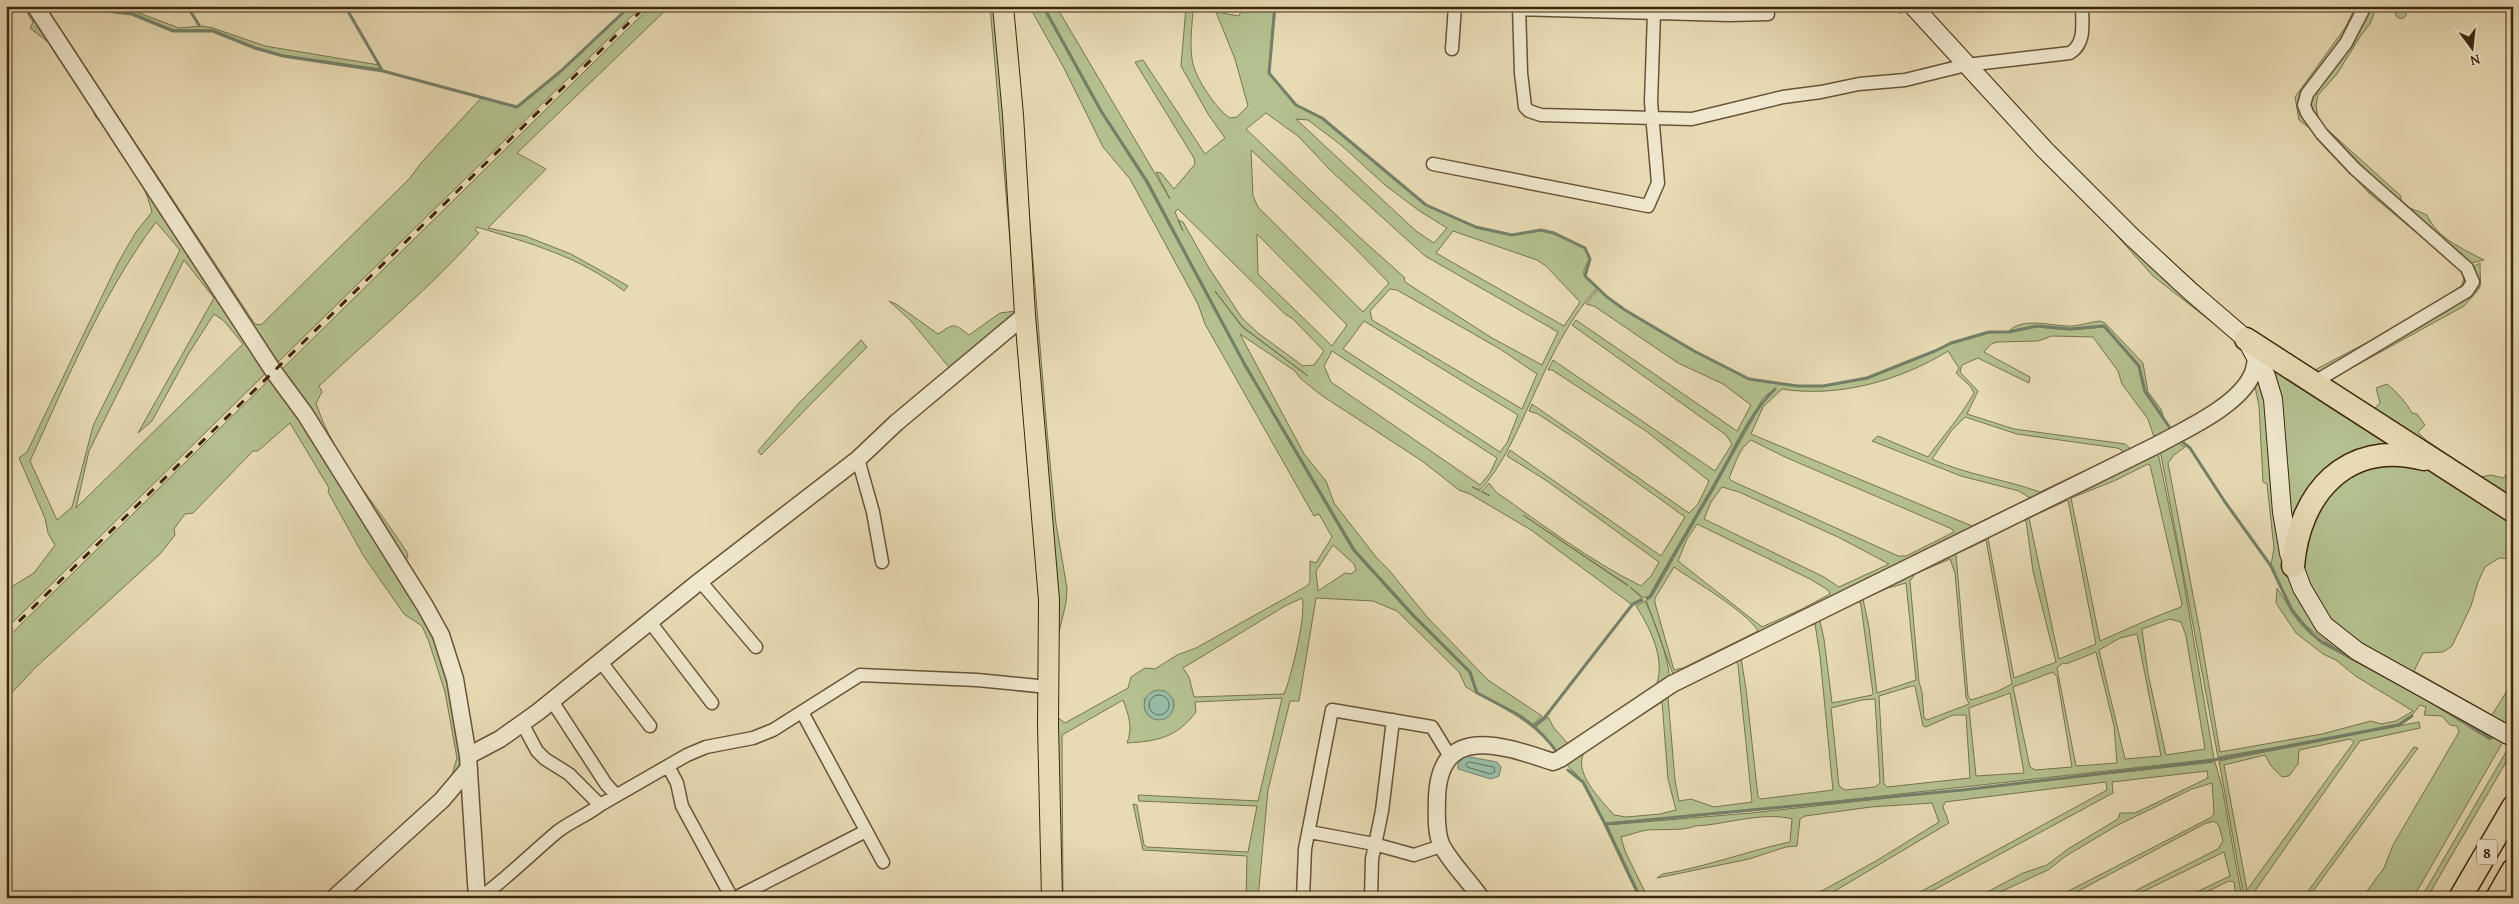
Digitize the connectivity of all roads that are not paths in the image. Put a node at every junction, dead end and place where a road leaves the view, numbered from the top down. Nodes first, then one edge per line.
1 (35, 6) edge
2 (1002, 6) edge
3 (1455, 6) edge
4 (1913, 6) edge
5 (2082, 6) edge
6 (2365, 6) edge
7 (1519, 8) edge
8 (1654, 14) junction
9 (1768, 14) dead end
10 (1452, 49) dead end
11 (1966, 65) junction
12 (1653, 118) junction
13 (1433, 164) dead end
14 (1025, 315) junction
15 (2251, 347) junction
16 (2313, 383) junction
17 (858, 459) junction
18 (2444, 466) junction
19 (2513, 511) edge
20 (882, 562) dead end
21 (2293, 566) junction
22 (700, 581) junction
23 (650, 622) junction
24 (756, 647) dead end
25 (600, 662) junction
26 (1048, 687) junction
27 (552, 701) junction
28 (712, 703) dead end
29 (802, 712) junction
30 (1393, 720) junction
31 (522, 723) junction
32 (650, 726) dead end
33 (2508, 735) dead end
34 (1449, 755) junction
35 (468, 762) junction
36 (668, 766) junction
37 (616, 795) junction
38 (600, 805) junction
39 (2513, 807) edge
40 (866, 831) junction
41 (1310, 832) junction
42 (1374, 844) junction
43 (1442, 846) junction
44 (883, 862) dead end
45 (2513, 870) edge
46 (334, 898) edge
47 (478, 898) edge
48 (734, 898) edge
49 (1052, 898) edge
50 (1303, 898) edge
51 (1371, 898) edge
52 (1481, 898) edge
53 (2460, 898) edge
54 (2496, 898) edge

1 - 35 street
2 - 14 main road
3 - 10 street
4 - 11 main road
5 - 11 street
6 - 16 street
7 - 8 street
7 - 12 street
8 - 9 street
8 - 12 street
11 - 12 street
11 - 15 main road
12 - 13 street
14 - 17 street
14 - 26 main road
15 - 16 highway
15 - 21 main road
15 - 34 street
16 - 18 highway
17 - 20 street
17 - 22 street
18 - 19 highway
18 - 21 highway
21 - 33 main road
22 - 23 street
22 - 24 street
23 - 25 street
23 - 28 street
25 - 27 street
25 - 32 street
26 - 29 street
26 - 49 main road
27 - 31 street
27 - 37 street
29 - 36 street
29 - 40 street
30 - 34 street
30 - 41 street
30 - 42 street
31 - 35 street
31 - 38 street
34 - 43 street
35 - 46 street
35 - 47 street
36 - 37 street
36 - 48 street
37 - 38 street
38 - 47 street
39 - 53 highway, 8
40 - 44 street
40 - 48 street
41 - 42 street
41 - 50 street
42 - 43 street
42 - 51 street
43 - 52 street
45 - 54 highway, 8

